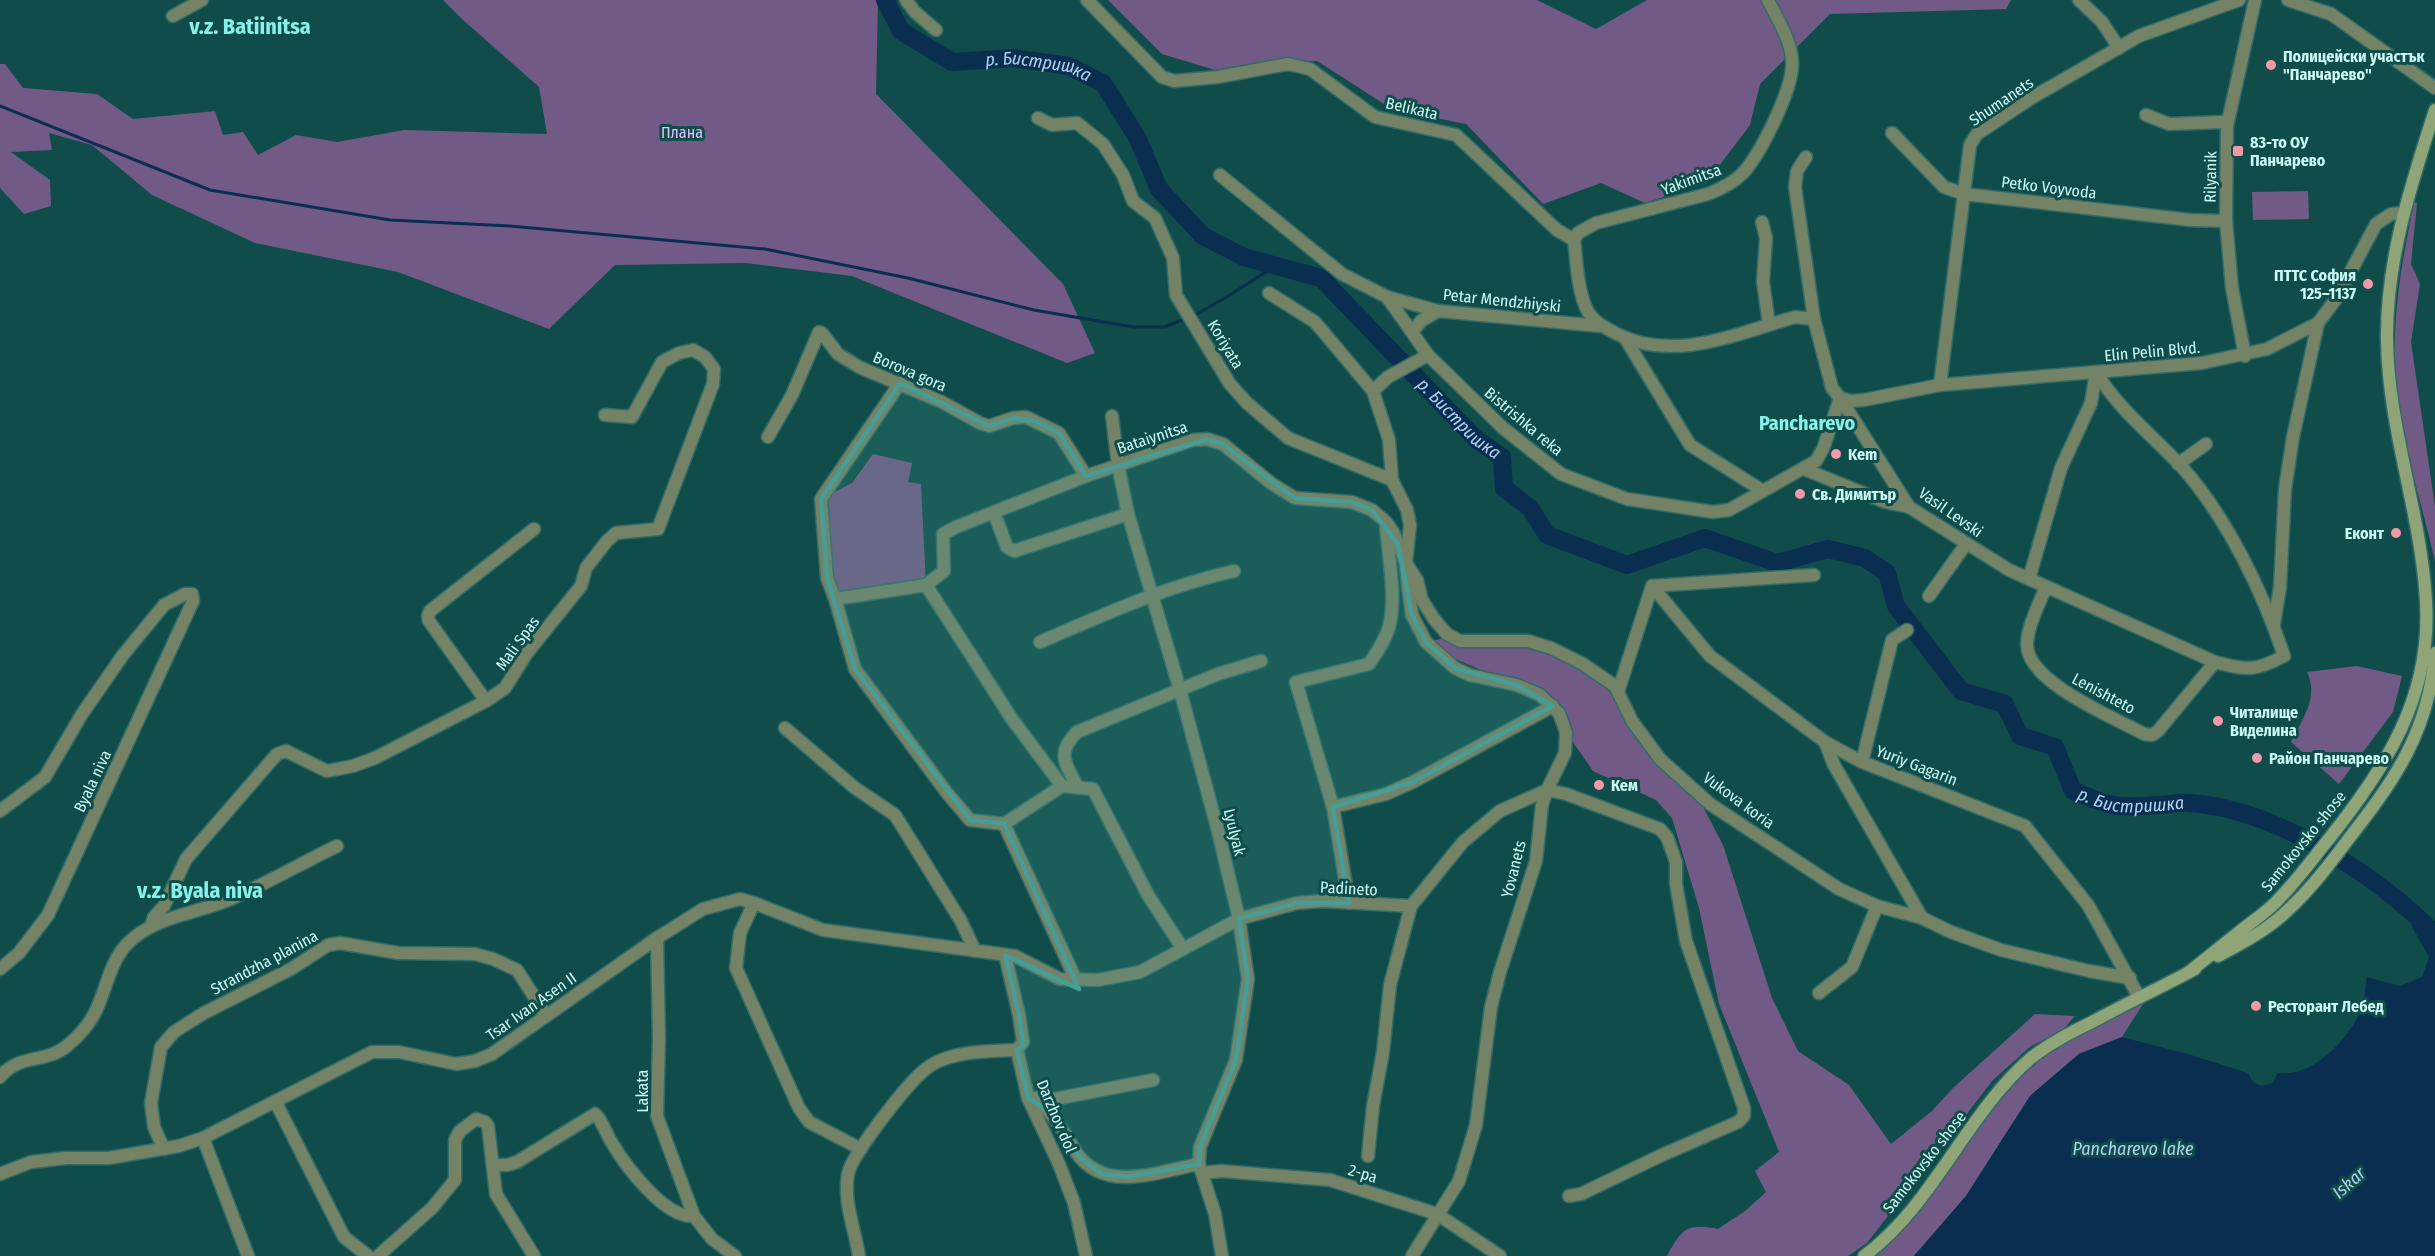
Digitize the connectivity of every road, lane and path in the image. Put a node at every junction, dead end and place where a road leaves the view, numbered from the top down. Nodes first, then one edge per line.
1 (202, 0) edge
2 (906, 0) edge
3 (1088, 0) edge
4 (1768, 0) edge
5 (2079, 0) edge
6 (2239, 0) edge
7 (2255, 0) edge
8 (2288, 0) edge
9 (173, 16) dead end
10 (936, 30) dead end
11 (2119, 48) junction
12 (2435, 88) edge
13 (2435, 110) edge
14 (2146, 115) dead end
15 (1038, 117) dead end
16 (2227, 126) junction
17 (1892, 133) dead end
18 (1806, 158) dead end
19 (1220, 175) dead end
20 (1964, 194) junction
21 (2402, 213) junction
22 (2226, 221) junction
23 (1762, 222) dead end
24 (1574, 240) junction
25 (1269, 293) dead end
26 (1387, 297) junction
27 (1438, 311) junction
28 (1814, 319) junction
29 (2318, 323) junction
30 (1769, 324) junction
31 (1600, 326) junction
32 (1413, 332) junction
33 (1625, 338) junction
34 (2245, 356) junction
35 (1422, 358) junction
36 (2096, 372) junction
37 (900, 383) junction
38 (1940, 385) junction
39 (1373, 391) junction
40 (1840, 398) junction
41 (605, 415) dead end
42 (1112, 416) dead end
43 (768, 437) dead end
44 (2206, 444) dead end
45 (2178, 464) junction
46 (1118, 465) junction
47 (1804, 469) junction
48 (1086, 476) junction
49 (1392, 480) junction
50 (1763, 491) junction
51 (1909, 507) junction
52 (994, 513) junction
53 (1128, 514) junction
54 (1386, 522) junction
55 (2417, 527) junction
56 (534, 529) dead end
57 (1966, 544) junction
58 (1406, 563) junction
59 (1234, 571) dead end
60 (1814, 575) dead end
61 (2029, 579) junction
62 (926, 585) junction
63 (1652, 586) junction
64 (2046, 587) junction
65 (1151, 594) junction
66 (1929, 596) dead end
67 (836, 599) junction
68 (2435, 602) edge
69 (2274, 624) junction
70 (1907, 630) dead end
71 (1040, 642) dead end
72 (2435, 653) edge
73 (1261, 661) dead end
74 (2215, 662) junction
75 (1180, 690) junction
76 (1618, 692) junction
77 (486, 700) junction
78 (1553, 706) junction
79 (785, 728) dead end
80 (1825, 742) junction
81 (1862, 762) junction
82 (1062, 786) junction
83 (1077, 786) junction
84 (1547, 790) junction
85 (1333, 807) junction
86 (0, 811) edge
87 (1005, 824) junction
88 (337, 846) dead end
89 (754, 903) junction
90 (1349, 903) junction
91 (1411, 906) junction
92 (1878, 906) junction
93 (1922, 918) junction
94 (1239, 919) junction
95 (151, 927) junction
96 (657, 938) junction
97 (1184, 949) junction
98 (975, 951) junction
99 (1005, 955) junction
100 (0, 969) edge
101 (2189, 972) junction
102 (2130, 978) junction
103 (1076, 980) junction
104 (1819, 993) dead end
105 (2139, 997) junction
106 (546, 1015) junction
107 (1017, 1050) junction
108 (0, 1077) edge
109 (1153, 1080) dead end
110 (1028, 1098) junction
111 (274, 1101) junction
112 (203, 1138) junction
113 (164, 1149) junction
114 (861, 1149) junction
115 (1368, 1156) dead end
116 (492, 1164) junction
117 (1200, 1169) junction
118 (0, 1174) edge
119 (1569, 1196) dead end
120 (1437, 1214) junction
121 (694, 1216) junction
122 (248, 1256) edge
123 (368, 1256) edge
124 (378, 1256) edge
125 (534, 1256) edge
126 (735, 1256) edge
127 (859, 1256) edge
128 (1086, 1256) edge
129 (1222, 1256) edge
130 (1412, 1256) edge
131 (1500, 1256) edge
132 (1864, 1256) edge

1 - 9 street
2 - 10 street
3 - 24 street, Belikata
4 - 24 street, Yakimitsa
5 - 11 street
6 - 11 street, Shumanets
7 - 16 street, Rilyanik
8 - 12 street
11 - 20 street, Shumanets
13 - 21 main road, Samokovsko shose
14 - 16 street
15 - 49 street, Koriyata
16 - 22 street, Rilyanik
17 - 20 street, Petko Voyvoda
18 - 28 street, Vasil Levski
19 - 26 street, Petar Mendzhiyski
20 - 22 street, Petko Voyvoda
20 - 38 street, Shumanets
21 - 29 street, Elin Pelin Blvd.
21 - 55 main road, Samokovsko shose
22 - 34 street, Rilyanik
23 - 30 street
24 - 31 street
25 - 39 street
26 - 27 street, Petar Mendzhiyski
26 - 32 street, Bistrishka reka
27 - 31 street, Petar Mendzhiyski
27 - 32 street
28 - 30 street, Petar Mendzhiyski
28 - 40 street, Vasil Levski
29 - 34 street, Elin Pelin Blvd.
29 - 69 street
30 - 33 street, Petar Mendzhiyski
31 - 33 street, Petar Mendzhiyski
32 - 35 street, Bistrishka reka
33 - 50 street
34 - 36 street, Elin Pelin Blvd.
35 - 39 street
35 - 50 street, Bistrishka reka
36 - 38 street, Elin Pelin Blvd.
36 - 45 street
36 - 61 street
37 - 43 street, Borova gora
37 - 48 street, Borova gora
37 - 67 street
38 - 40 street, Elin Pelin Blvd.
39 - 49 street
40 - 47 street, Bistrishka reka
40 - 51 street, Vasil Levski
41 - 77 street, Mali Spas
42 - 46 street, Lyulyak
44 - 45 street
45 - 69 street
46 - 48 street, Bataiynitsa
46 - 53 street, Lyulyak
46 - 54 street, Bataiynitsa
47 - 50 street, Bistrishka reka
47 - 51 street
48 - 52 street, Bataiynitsa
49 - 58 street
51 - 57 street, Vasil Levski
52 - 53 street
52 - 62 street, Bataiynitsa
53 - 65 street, Lyulyak
54 - 58 street
54 - 85 street
55 - 68 main road, Samokovsko shose
55 - 101 main road, Samokovsko shose
56 - 77 street
57 - 61 street, Vasil Levski
57 - 66 street
58 - 76 street, Vukova koria
58 - 78 street
59 - 65 street
60 - 63 street
61 - 64 street, Vasil Levski
62 - 67 street
62 - 82 street
63 - 76 street
63 - 80 street, Yuriy Gagarin
64 - 74 street, Vasil Levski
64 - 74 street, Lenishteto
65 - 71 street
65 - 75 street, Lyulyak
67 - 87 street
69 - 74 street, Vasil Levski
70 - 81 street
72 - 101 main road, Samokovsko shose
73 - 75 street
75 - 83 street
75 - 94 street, Lyulyak
76 - 92 street, Vukova koria
77 - 95 street, Mali Spas
78 - 84 street, Yovanets
78 - 85 street
79 - 98 street
80 - 81 street, Yuriy Gagarin
80 - 93 street
81 - 102 street, Yuriy Gagarin
82 - 83 street
82 - 87 street
83 - 97 street
84 - 91 street
84 - 119 street
84 - 120 street, Yovanets
85 - 90 street
86 - 100 street, Byala niva
87 - 103 street
88 - 95 street
89 - 96 street, Tsar Ivan Asen II
89 - 98 street, Tsar Ivan Asen II
89 - 114 street
90 - 91 street, Padineto
90 - 94 street, Padineto
91 - 115 street
92 - 93 street, Vukova koria
92 - 104 street
93 - 102 street, Vukova koria
94 - 97 street, Padineto
94 - 117 street, Lyulyak
95 - 108 street
96 - 106 street, Tsar Ivan Asen II
96 - 121 street, Lakata
97 - 103 street, Padineto
98 - 99 street, Tsar Ivan Asen II
99 - 103 street, Padineto
99 - 107 street, Darzhov dol
101 - 105 main road, Samokovsko shose
102 - 105 street, Yuriy Gagarin
105 - 132 main road, Samokovsko shose
106 - 111 street, Tsar Ivan Asen II
106 - 113 street, Strandzha planina
107 - 110 street, Darzhov dol
107 - 114 street
109 - 110 street
110 - 117 street, 2-ра
110 - 128 street, Darzhov dol
111 - 112 street, Tsar Ivan Asen II
111 - 123 street
112 - 113 street, Tsar Ivan Asen II
112 - 122 street
113 - 118 street, Tsar Ivan Asen II
114 - 127 street
116 - 121 street
116 - 124 street
116 - 125 street
117 - 120 street, 2-ра
117 - 129 street
120 - 130 street, Yovanets
120 - 131 street, 2-ра
121 - 126 street, Lakata

